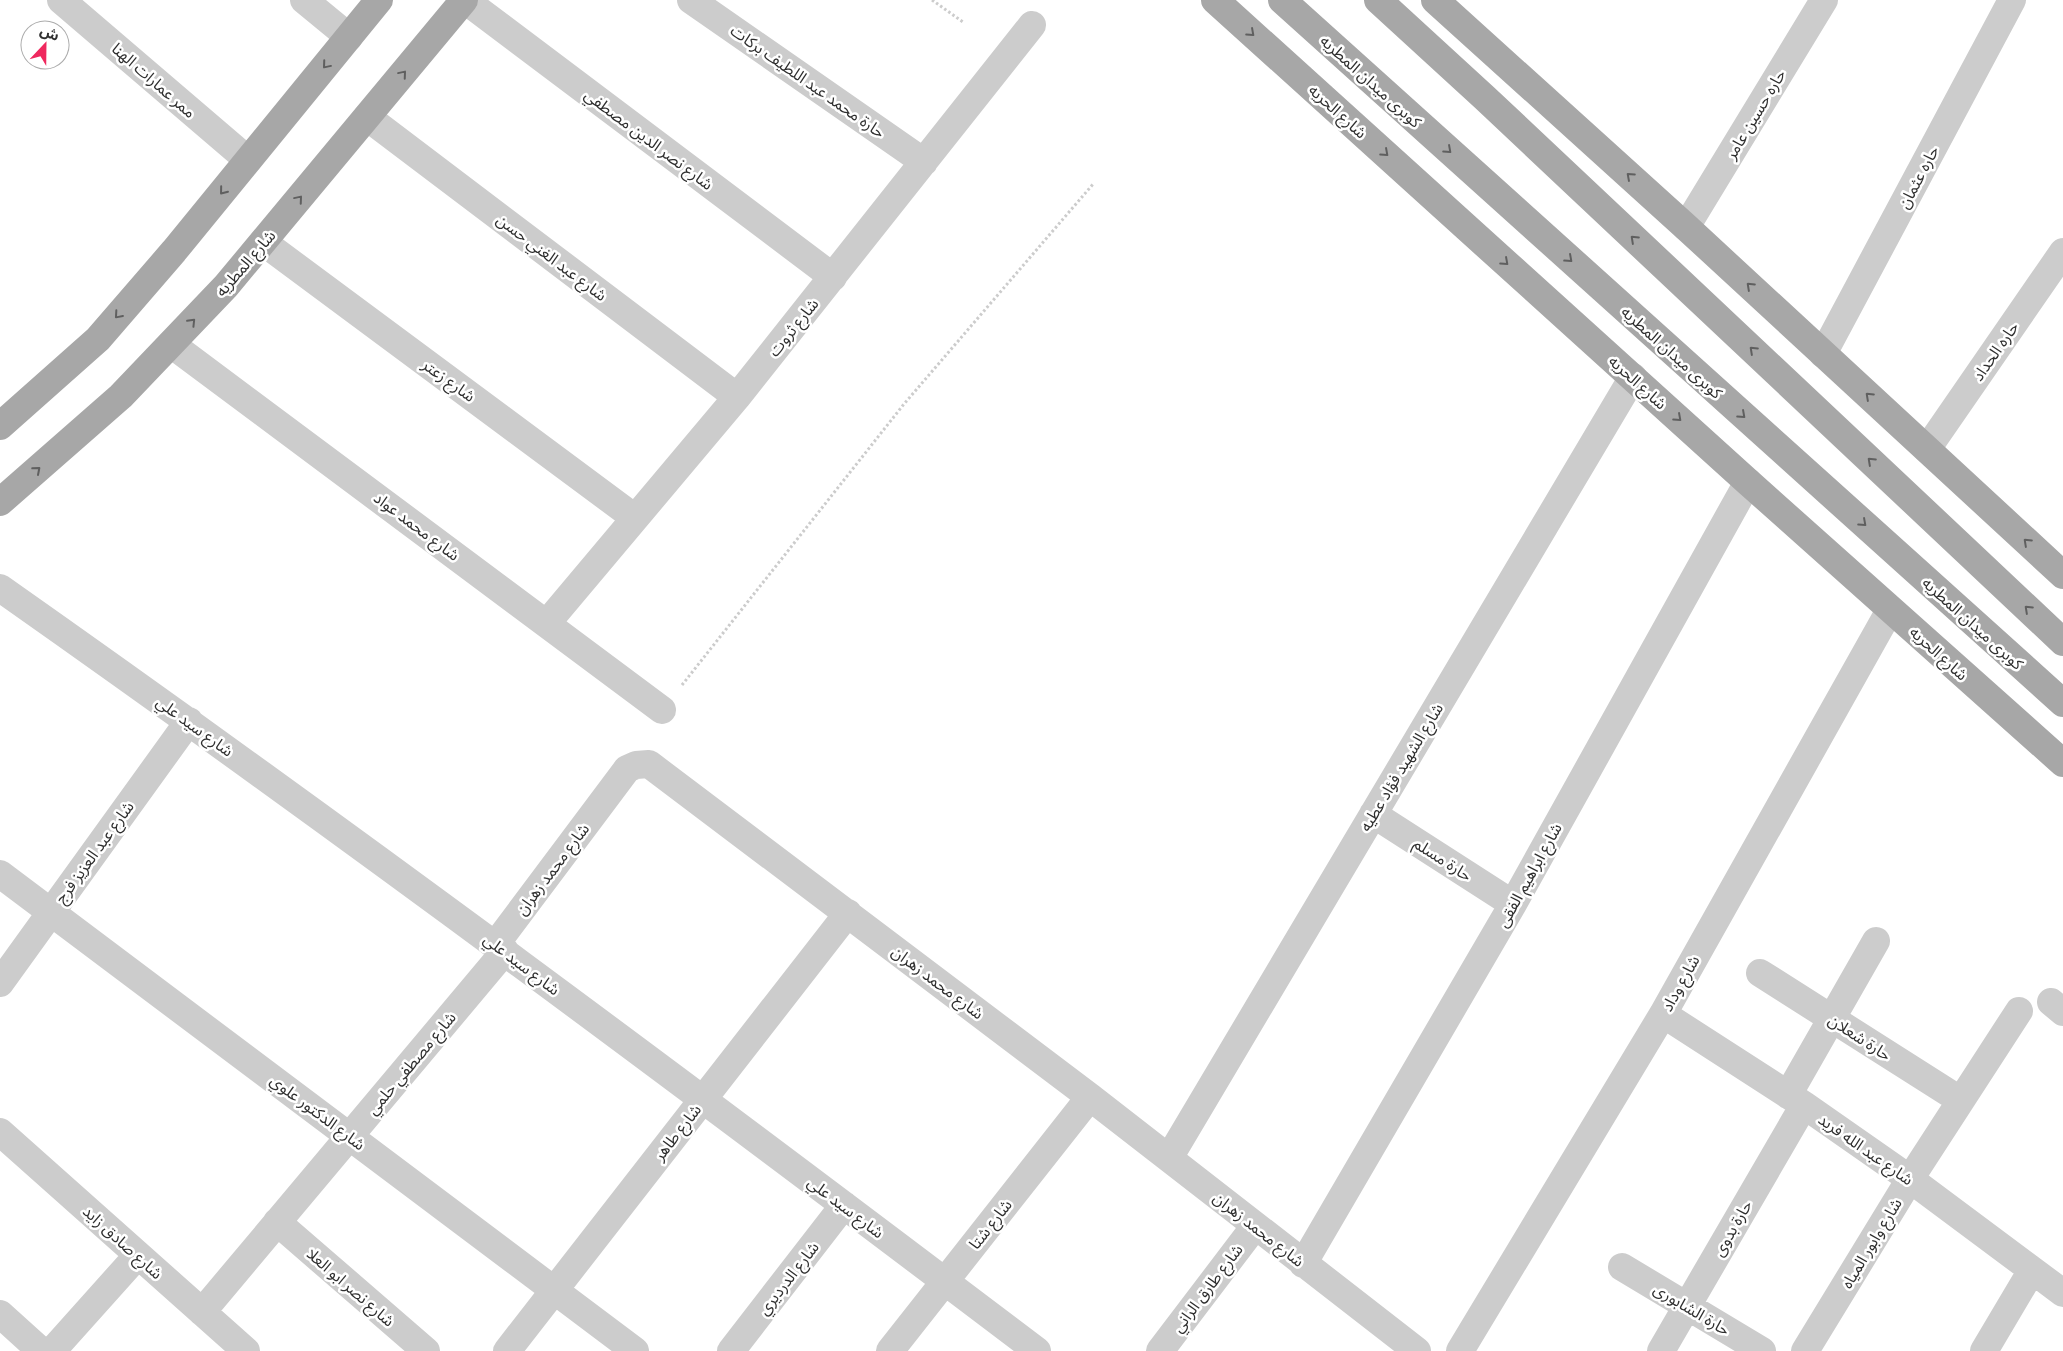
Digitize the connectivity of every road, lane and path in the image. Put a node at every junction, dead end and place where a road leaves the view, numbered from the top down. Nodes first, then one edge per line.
1 (61, 0) edge
2 (304, 0) edge
3 (379, 0) edge
4 (465, 0) edge
5 (692, 0) edge
6 (932, 0) edge
7 (1215, 0) edge
8 (1282, 0) edge
9 (1378, 0) edge
10 (1435, 0) edge
11 (1824, 0) edge
12 (2012, 0) edge
13 (962, 22) dead end
14 (1032, 25) dead end
15 (349, 37) junction
16 (367, 117) junction
17 (248, 160) junction
18 (924, 162) junction
19 (1094, 183) dead end
20 (1686, 227) junction
21 (262, 242) junction
22 (2063, 252) edge
23 (833, 277) junction
24 (171, 344) junction
25 (1823, 354) junction
26 (1633, 377) junction
27 (737, 397) junction
28 (0, 426) edge
29 (1927, 449) junction
30 (1748, 482) junction
31 (3, 495) edge
32 (635, 518) junction
33 (2063, 575) edge
34 (0, 588) edge
35 (1890, 610) junction
36 (547, 623) junction
37 (2063, 642) edge
38 (2063, 703) edge
39 (662, 710) joint
40 (189, 720) junction
41 (2063, 763) edge
42 (1373, 814) junction
43 (0, 874) edge
44 (1512, 904) junction
45 (52, 912) junction
46 (848, 913) junction
47 (1876, 941) dead end
48 (500, 948) junction
49 (1760, 973) dead end
50 (0, 984) edge
51 (2019, 1011) dead end
52 (1663, 1014) junction
53 (1832, 1018) junction
54 (1090, 1097) junction
55 (703, 1100) junction
56 (1796, 1100) junction
57 (1960, 1100) junction
58 (0, 1132) edge
59 (350, 1136) junction
60 (1168, 1158) junction
61 (1910, 1179) junction
62 (844, 1206) junction
63 (277, 1222) junction
64 (1255, 1226) junction
65 (138, 1255) junction
66 (1303, 1264) junction
67 (1622, 1267) dead end
68 (2032, 1270) junction
69 (945, 1281) junction
70 (554, 1290) junction
71 (2063, 1293) edge
72 (1687, 1306) junction
73 (202, 1312) junction
74 (0, 1314) edge
75 (1410, 1349) edge
76 (41, 1351) edge
77 (52, 1351) edge
78 (246, 1351) edge
79 (426, 1351) edge
80 (507, 1351) edge
81 (635, 1351) edge
82 (731, 1351) edge
83 (890, 1351) edge
84 (1038, 1351) edge
85 (1160, 1351) edge
86 (1460, 1351) edge
87 (1661, 1351) edge
88 (1762, 1351) edge
89 (1805, 1351) edge
90 (1984, 1351) edge

1 - 17 street, ممر عمارات الهنا
2 - 15 street
3 - 15 main road
16 -> 4 main road, شارع المطريه
4 - 23 street, شارع نصر الدين مصطفي
5 - 18 street, حارة محمد عبد اللطيف بركات
6 - 13 path
7 -> 26 main road, شارع الحريه
8 -> 38 main road, كوبرى ميدان المطريه
37 -> 9 main road
20 -> 10 main road
11 - 20 street, حاره حسين عامر
12 - 25 street, حاره عثمان
14 - 18 street, شارع ثروت
15 -> 17 main road
21 -> 16 main road, شارع المطريه
16 - 27 street, شارع عبد الغني حسن
17 -> 28 main road
18 - 23 street, شارع ثروت
19 - 39 path
25 -> 20 main road
24 -> 21 main road, شارع المطريه
21 - 32 street, شارع زعتر
22 - 29 street, حاره الحداد
23 - 27 street, شارع ثروت
31 -> 24 main road, شارع المطريه
24 - 36 street, شارع محمد عواد
29 -> 25 main road
26 -> 30 main road, شارع الحريه
26 - 42 street, شارع الشهيد فؤاد عطيه
27 - 32 street, شارع ثروت
33 -> 29 main road
30 - 35 main road, شارع الحريه
30 - 44 street, شارع ابراهيم الفقى
32 - 36 street, شارع ثروت
34 - 40 street, شارع سيد علي
35 - 41 main road, شارع الحريه
35 - 52 street, شارع وداد
36 - 39 street, شارع محمد عواد
40 - 45 street, شارع عبد العزيز فرج
40 - 48 street, شارع سيد علي
42 - 44 street, حارة مسلم
42 - 60 street, شارع الشهيد فؤاد عطيه
43 - 45 street, شارع الدكتور علوي
44 - 66 street, شارع ابراهيم الفقى
45 - 50 street, شارع عبد العزيز فرج
45 - 59 street, شارع الدكتور علوي
46 - 48 street, شارع محمد زهران
46 - 54 street, شارع محمد زهران
46 - 55 street, شارع طاهر
47 - 53 street, حارة بدوى
48 - 55 street, شارع سيد علي
48 - 59 street, شارع مصطفي حلمي
49 - 53 street, حارة شعلان
51 - 57 street, شارع وابور المياه
52 - 56 street, شارع عبد الله فريد
52 - 86 street, شارع وداد
53 - 56 street, حارة بدوى
53 - 57 street, حارة شعلان
54 - 60 street, شارع محمد زهران
54 - 69 street, شارع شتا
55 - 62 street, شارع سيد علي
55 - 70 street, شارع طاهر
56 - 61 street, شارع عبد الله فريد
56 - 72 street, حارة بدوى
57 - 61 street, شارع وابور المياه
58 - 65 street, شارع صادق زايد
59 - 63 street, شارع مصطفي حلمي
59 - 70 street, شارع الدكتور علوي
60 - 64 street, شارع محمد زهران
61 - 68 street, شارع عبد الله فريد
61 - 89 street, شارع وابور المياه
62 - 69 street, شارع سيد علي
62 - 82 street, شارع الدرديري
63 - 73 street, شارع مصطفي حلمي
63 - 79 street, شارع نصر ابو العلا
64 - 66 street, شارع محمد زهران
64 - 85 street, شارع طارق الراني
65 - 73 street, شارع صادق زايد
65 - 77 street
66 - 75 street, شارع محمد زهران
67 - 72 street, حارة الشابورى
68 - 71 street, شارع عبد الله فريد
68 - 90 street
69 - 83 street, شارع شتا
69 - 84 street, شارع سيد علي
70 - 80 street, شارع طاهر
70 - 81 street, شارع الدكتور علوي
72 - 87 street, حارة بدوى
72 - 88 street, حارة الشابورى
73 - 78 street, شارع صادق زايد
74 - 76 street

